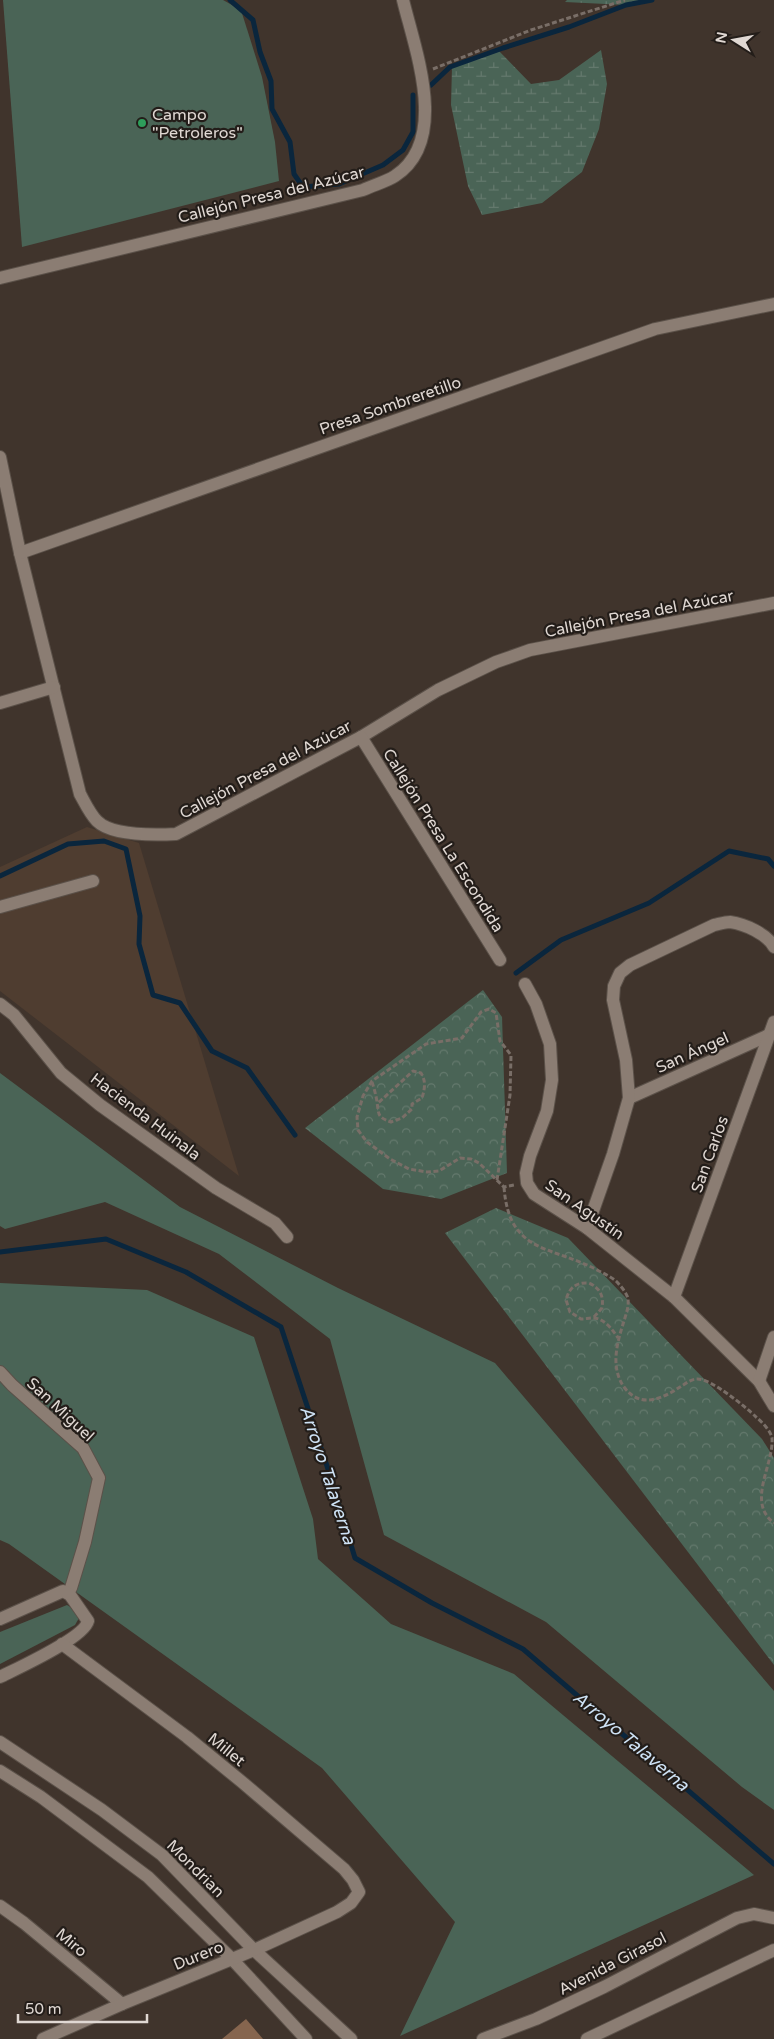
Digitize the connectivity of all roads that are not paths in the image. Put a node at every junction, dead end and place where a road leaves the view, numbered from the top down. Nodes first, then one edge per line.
1 (403, 0) edge
2 (0, 278) edge
3 (774, 304) edge
4 (0, 456) edge
5 (20, 553) junction
6 (774, 603) edge
7 (54, 687) junction
8 (0, 704) edge
9 (360, 737) junction
10 (93, 881) dead end
11 (0, 907) edge
12 (774, 947) edge
13 (500, 960) dead end
14 (525, 984) dead end
15 (0, 1004) edge
16 (774, 1022) edge
17 (769, 1035) junction
18 (629, 1098) junction
19 (587, 1228) junction
20 (287, 1237) dead end
21 (674, 1297) junction
22 (774, 1337) edge
23 (0, 1372) edge
24 (759, 1381) junction
25 (774, 1406) edge
26 (71, 1588) dead end
27 (2, 1616) edge
28 (62, 1644) junction
29 (0, 1677) edge
30 (0, 1742) edge
31 (0, 1771) edge
32 (359, 1892) joint
33 (0, 1906) edge
34 (774, 1918) edge
35 (254, 1950) junction
36 (774, 1950) edge
37 (232, 1959) junction
38 (122, 2004) junction
39 (43, 2039) edge
40 (306, 2039) edge
41 (351, 2039) edge
42 (483, 2039) edge
43 (587, 2039) edge

1 - 2 street, Callejón Presa del Azúcar
3 - 5 street, Presa Sombreretillo
4 - 5 street, Callejón Presa del Azúcar
5 - 7 street, Callejón Presa del Azúcar
6 - 9 street, Callejón Presa del Azúcar
7 - 8 street
7 - 9 street, Callejón Presa del Azúcar
9 - 13 street, Callejón Presa La Escondida
10 - 11 street
12 - 18 street
14 - 19 street, San Agustín
15 - 20 street, Hacienda Huinala
16 - 17 street, San Carlos
17 - 18 street, San Ángel
17 - 21 street, San Carlos
18 - 19 street
19 - 21 street, San Agustín
21 - 24 street, San Agustín
22 - 24 street
23 - 26 street, San Miguel
24 - 25 street, San Agustín
27 - 28 street
28 - 29 street
28 - 32 street, Millet
30 - 35 street, Mondrian
31 - 37 street
32 - 35 street, Durero
33 - 38 street, Miro
34 - 42 street, Avenida Girasol
35 - 37 street, Durero
35 - 41 street, Mondrian
36 - 43 street
37 - 38 street, Durero
37 - 40 street
38 - 39 street, Durero

